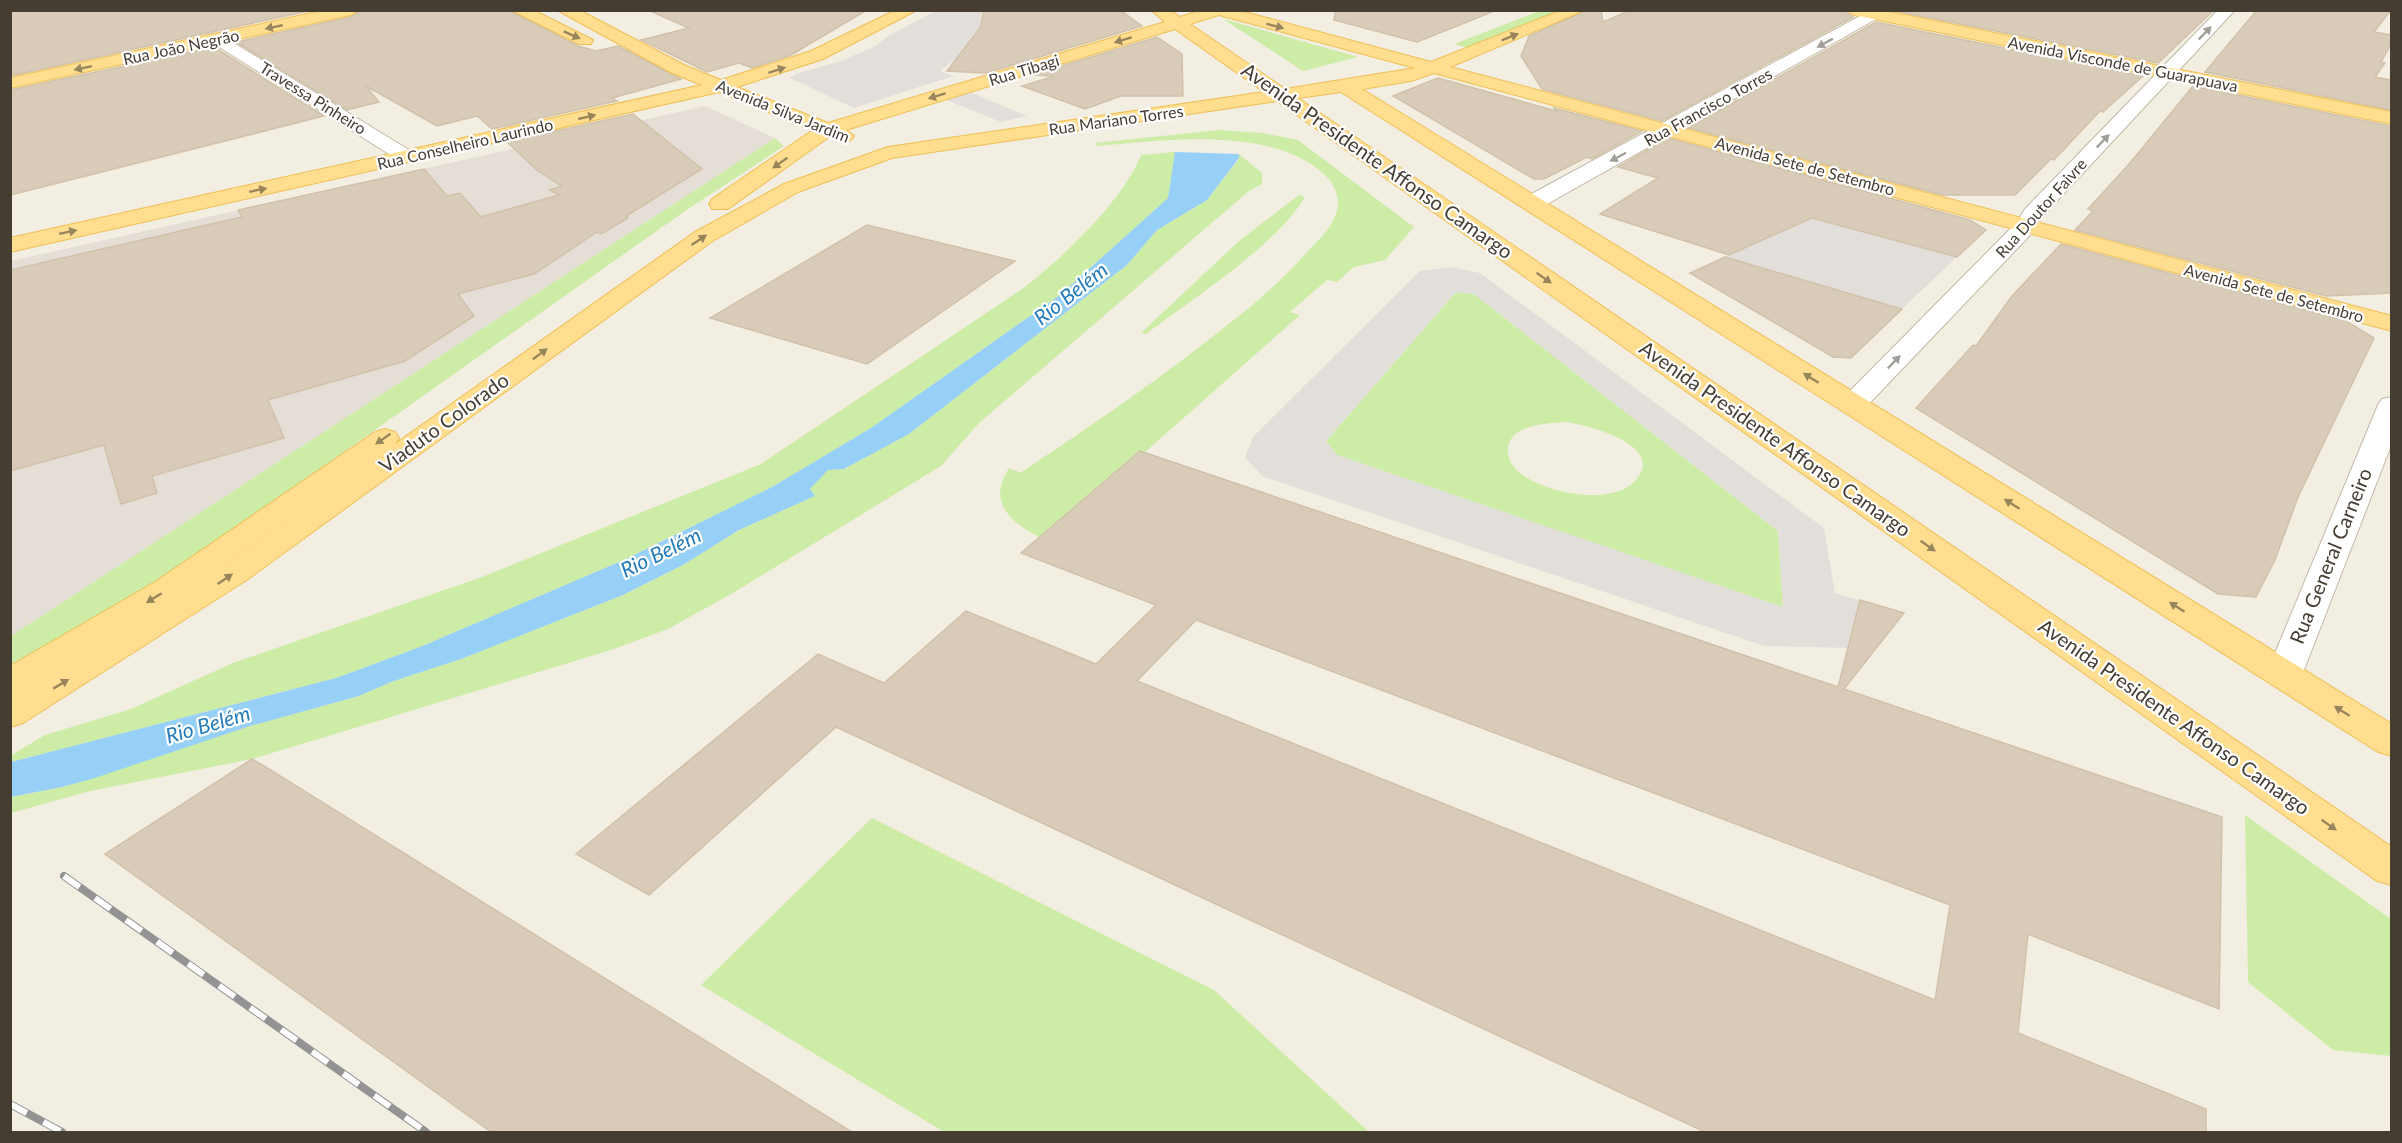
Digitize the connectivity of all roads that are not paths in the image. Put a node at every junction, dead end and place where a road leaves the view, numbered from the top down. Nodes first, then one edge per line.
1 (351, 10) edge
2 (519, 10) edge
3 (565, 10) edge
4 (909, 10) edge
5 (1159, 10) edge
6 (1276, 10) edge
7 (1535, 10) edge
8 (1577, 10) edge
9 (1854, 10) edge
10 (1907, 10) edge
11 (2227, 10) edge
12 (1219, 11) edge
13 (1880, 13) edge
14 (1179, 23) junction
15 (1967, 33) junction
16 (2048, 38) junction
17 (219, 39) junction
18 (1422, 57) junction
19 (1455, 59) junction
20 (2171, 68) junction
21 (678, 69) junction
22 (10, 83) edge
23 (1343, 85) junction
24 (721, 86) junction
25 (1282, 96) junction
26 (2391, 106) edge
27 (1254, 118) dead end
28 (1278, 118) dead end
29 (2391, 118) edge
30 (1324, 125) junction
31 (1676, 125) junction
32 (828, 129) junction
33 (1023, 133) junction
34 (888, 153) junction
35 (407, 157) junction
36 (1532, 203) junction
37 (2030, 220) junction
38 (10, 245) edge
39 (2391, 308) edge
40 (2391, 324) edge
41 (479, 385) junction
42 (1853, 404) junction
43 (2391, 405) edge
44 (2284, 675) junction
45 (10, 683) edge
46 (10, 714) edge
47 (2391, 742) edge
48 (2391, 869) edge

1 -> 17 main road, Rua João Negrão
2 -> 21 main road, Avenida Silva Jardim
3 - 21 main road, Avenida Silva Jardim
24 -> 4 main road, Rua Conselheiro Laurindo
5 - 14 main road, Avenida Presidente Affonso Camargo
6 - 18 main road, Avenida Sete de Setembro
7 - 18 main road, Rua Mariano Torres
19 -> 8 main road, Rua Mariano Torres
9 - 13 main road, Avenida Visconde de Guarapuava
10 - 16 main road, Avenida Visconde de Guarapuava
20 -> 11 street, Rua Doutor Faivre
12 - 14 main road, Rua Tibagi
12 -> 18 main road, Avenida Sete de Setembro
13 - 15 main road, Avenida Visconde de Guarapuava
13 -> 31 street, Rua Francisco Torres
14 - 25 main road, Avenida Presidente Affonso Camargo
14 -> 32 main road, Rua Tibagi
15 - 16 main road
15 - 20 main road, Avenida Visconde de Guarapuava
16 - 20 main road, Avenida Visconde de Guarapuava
17 -> 22 main road, Rua João Negrão
17 - 35 street, Travessa Pinheiro
18 - 19 main road, Rua Mariano Torres
18 - 23 main road, Rua Mariano Torres
18 - 23 main road, Rua Mariano Torres
18 - 31 main road, Avenida Sete de Setembro
19 - 31 main road, Avenida Sete de Setembro
20 - 26 main road, Avenida Visconde de Guarapuava
20 - 29 main road, Avenida Visconde de Guarapuava
37 -> 20 street, Rua Doutor Faivre
21 - 24 main road, Avenida Silva Jardim
23 - 25 main road, Rua Mariano Torres
23 - 36 main road
24 - 32 main road, Avenida Silva Jardim
35 -> 24 main road, Rua Conselheiro Laurindo
25 - 30 main road, Avenida Presidente Affonso Camargo
25 - 33 main road, Rua Mariano Torres
27 - 33 main road
28 - 30 main road
30 -> 48 main road, Avenida Presidente Affonso Camargo
31 -> 36 street, Rua Francisco Torres
31 - 37 main road, Avenida Sete de Setembro
32 - 34 main road, Avenida Silva Jardim
32 -> 41 main road, Viaduto Colorado
33 - 34 main road, Rua Mariano Torres
41 -> 34 main road, Viaduto Colorado
38 -> 35 main road, Rua Conselheiro Laurindo
42 -> 36 main road
37 - 39 main road, Avenida Sete de Setembro
37 - 40 main road, Avenida Sete de Setembro
42 -> 37 street, Rua Doutor Faivre
41 -> 45 main road, Viaduto Colorado
46 -> 41 main road, Viaduto Colorado
44 -> 42 main road
43 - 44 street, Rua General Carneiro
47 -> 44 main road

